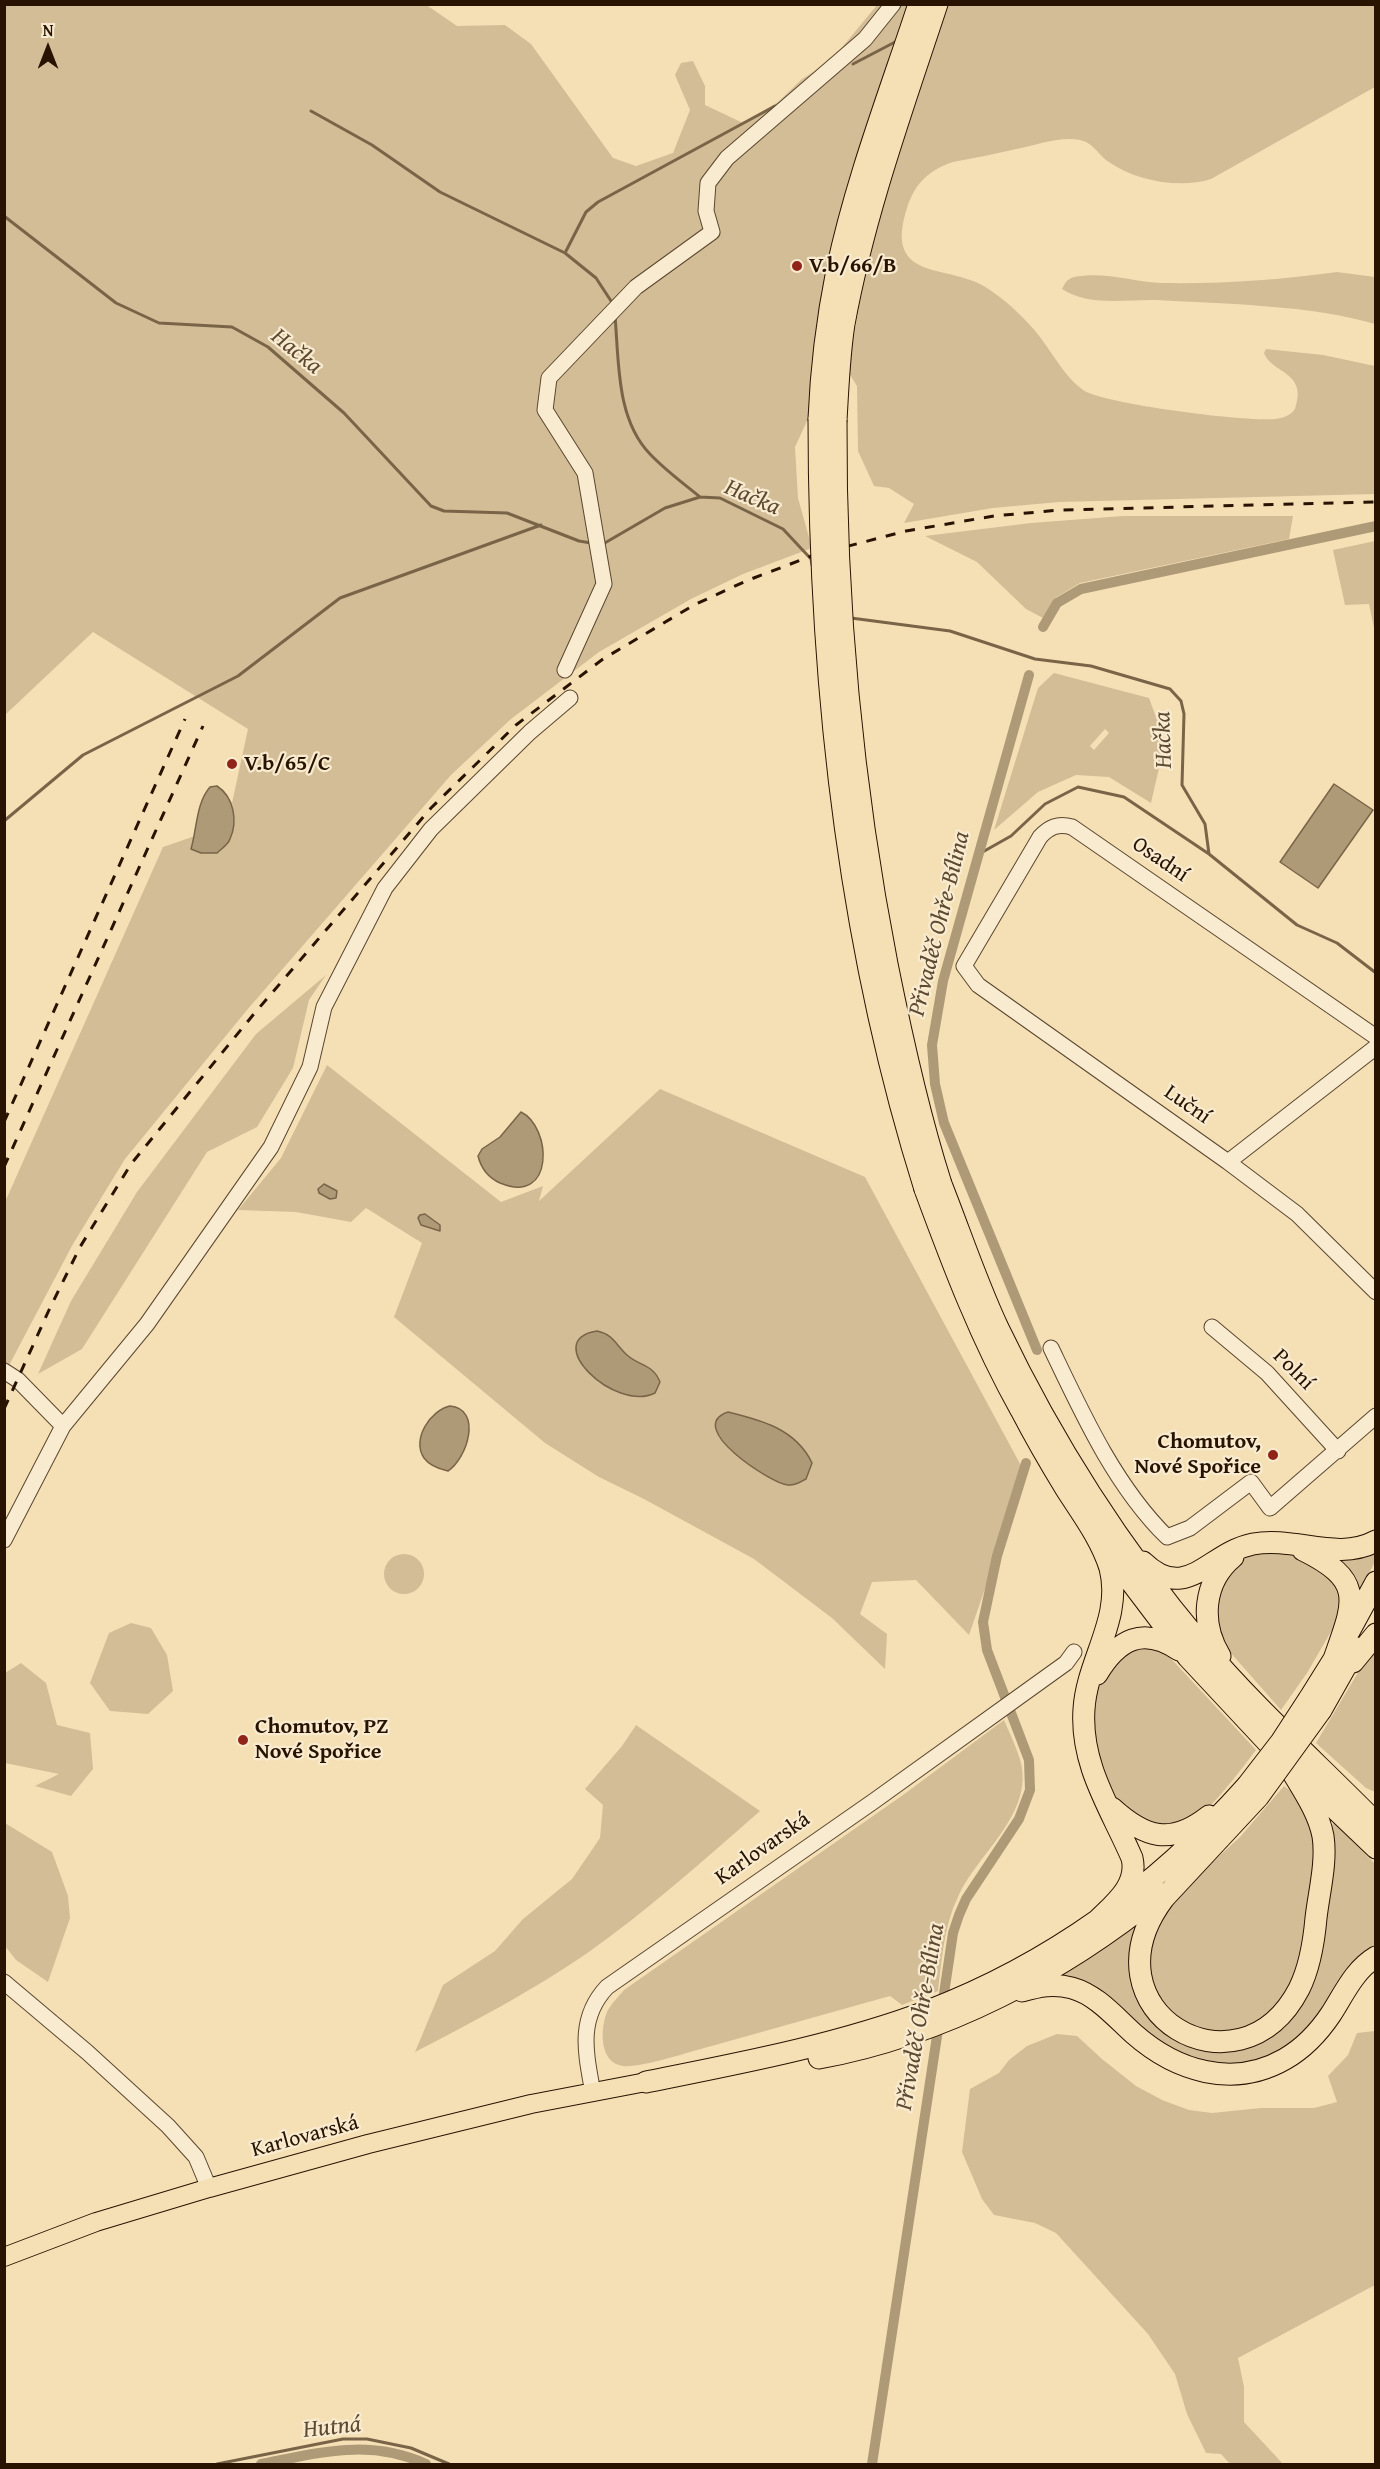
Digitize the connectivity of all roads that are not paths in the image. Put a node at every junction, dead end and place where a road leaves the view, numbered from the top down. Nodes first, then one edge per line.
1 (893, 4) edge
2 (919, 4) edge
3 (937, 4) edge
4 (896, 99) junction
5 (565, 670) dead end
6 (570, 698) dead end
7 (964, 966) joint
8 (1376, 1037) edge
9 (1376, 1047) edge
10 (1228, 1162) junction
11 (933, 1186) junction
12 (1376, 1292) edge
13 (1212, 1327) dead end
14 (1051, 1348) dead end
15 (4, 1371) edge
16 (1376, 1416) edge
17 (63, 1426) junction
18 (1338, 1451) junction
19 (1092, 1530) junction
20 (4, 1540) edge
21 (1121, 1540) junction
22 (1376, 1541) edge
23 (1265, 1543) junction
24 (1376, 1582) edge
25 (1376, 1612) edge
26 (1376, 1634) edge
27 (1074, 1652) dead end
28 (1188, 1657) junction
29 (1338, 1668) junction
30 (1239, 1687) junction
31 (1084, 1708) junction
32 (1287, 1763) junction
33 (1337, 1785) junction
34 (1253, 1791) junction
35 (1376, 1802) edge
36 (1107, 1803) junction
37 (1376, 1823) edge
38 (1376, 1848) edge
39 (1193, 1866) junction
40 (1094, 1924) junction
41 (1376, 1957) edge
42 (4, 1982) edge
43 (999, 1992) junction
44 (646, 2082) joint
45 (593, 2093) junction
46 (209, 2188) junction
47 (4, 2257) edge

1 - 5 street
2 - 4 highway
3 - 4 highway
4 - 11 highway, bridge
6 - 17 street
7 - 8 street, Osadní
7 - 10 street, Luční
9 - 10 street
10 - 12 street, Luční
11 - 19 highway
11 - 21 highway
13 - 18 street, Polní
14 - 18 street
15 - 17 street
16 - 18 street
17 - 20 street
19 - 28 highway
19 - 31 highway
21 - 23 highway
21 - 30 highway
22 - 23 highway
23 - 29 highway
23 - 30 highway
24 - 29 highway
25 - 29 highway
26 - 29 highway
27 - 45 street, Karlovarská
28 - 31 highway
28 - 32 highway
29 - 34 highway, bridge
30 - 33 highway
31 - 36 highway
32 - 38 highway
32 - 39 highway
33 - 35 highway
33 - 37 highway
34 - 36 highway
34 - 39 highway
34 - 40 highway
36 - 40 highway
39 - 43 highway
40 - 43 highway
41 - 43 highway
42 - 46 street
43 - 44 highway
44 - 45 main road, Karlovarská
45 - 46 main road, Karlovarská
46 - 47 main road, Karlovarská

